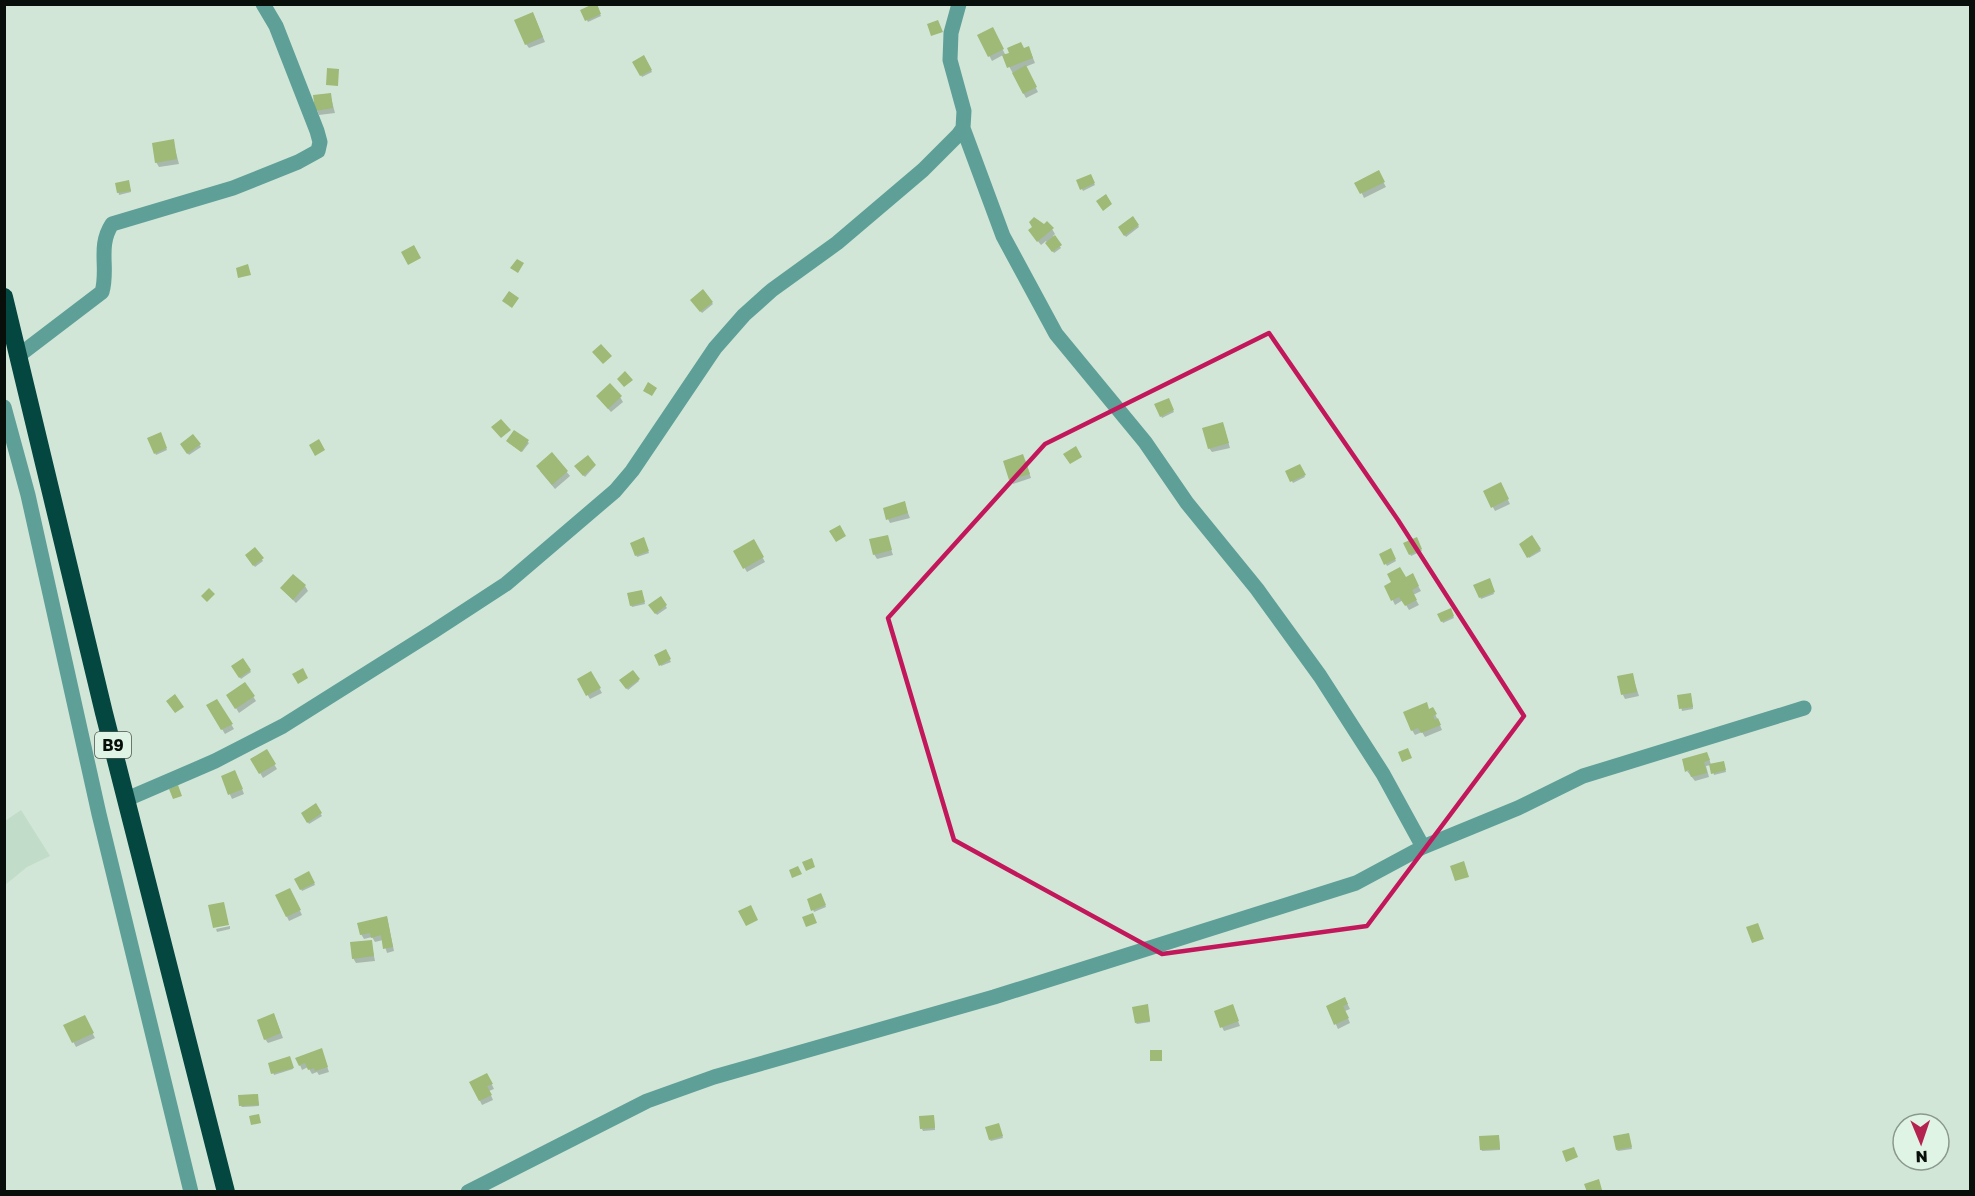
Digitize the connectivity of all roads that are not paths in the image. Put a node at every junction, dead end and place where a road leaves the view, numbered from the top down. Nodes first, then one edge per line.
1 (263, 4) edge
2 (959, 4) edge
3 (963, 128) junction
4 (4, 297) edge
5 (18, 356) junction
6 (4, 407) edge
7 (1804, 708) dead end
8 (127, 799) junction
9 (1423, 847) junction
10 (191, 1191) edge
11 (226, 1191) edge
12 (468, 1191) edge

1 - 5 street
2 - 3 street
3 - 8 street
3 - 9 street
4 - 5 highway, B9
5 - 8 highway, B9
6 - 10 street
7 - 9 street
8 - 11 highway, B9
9 - 12 street

